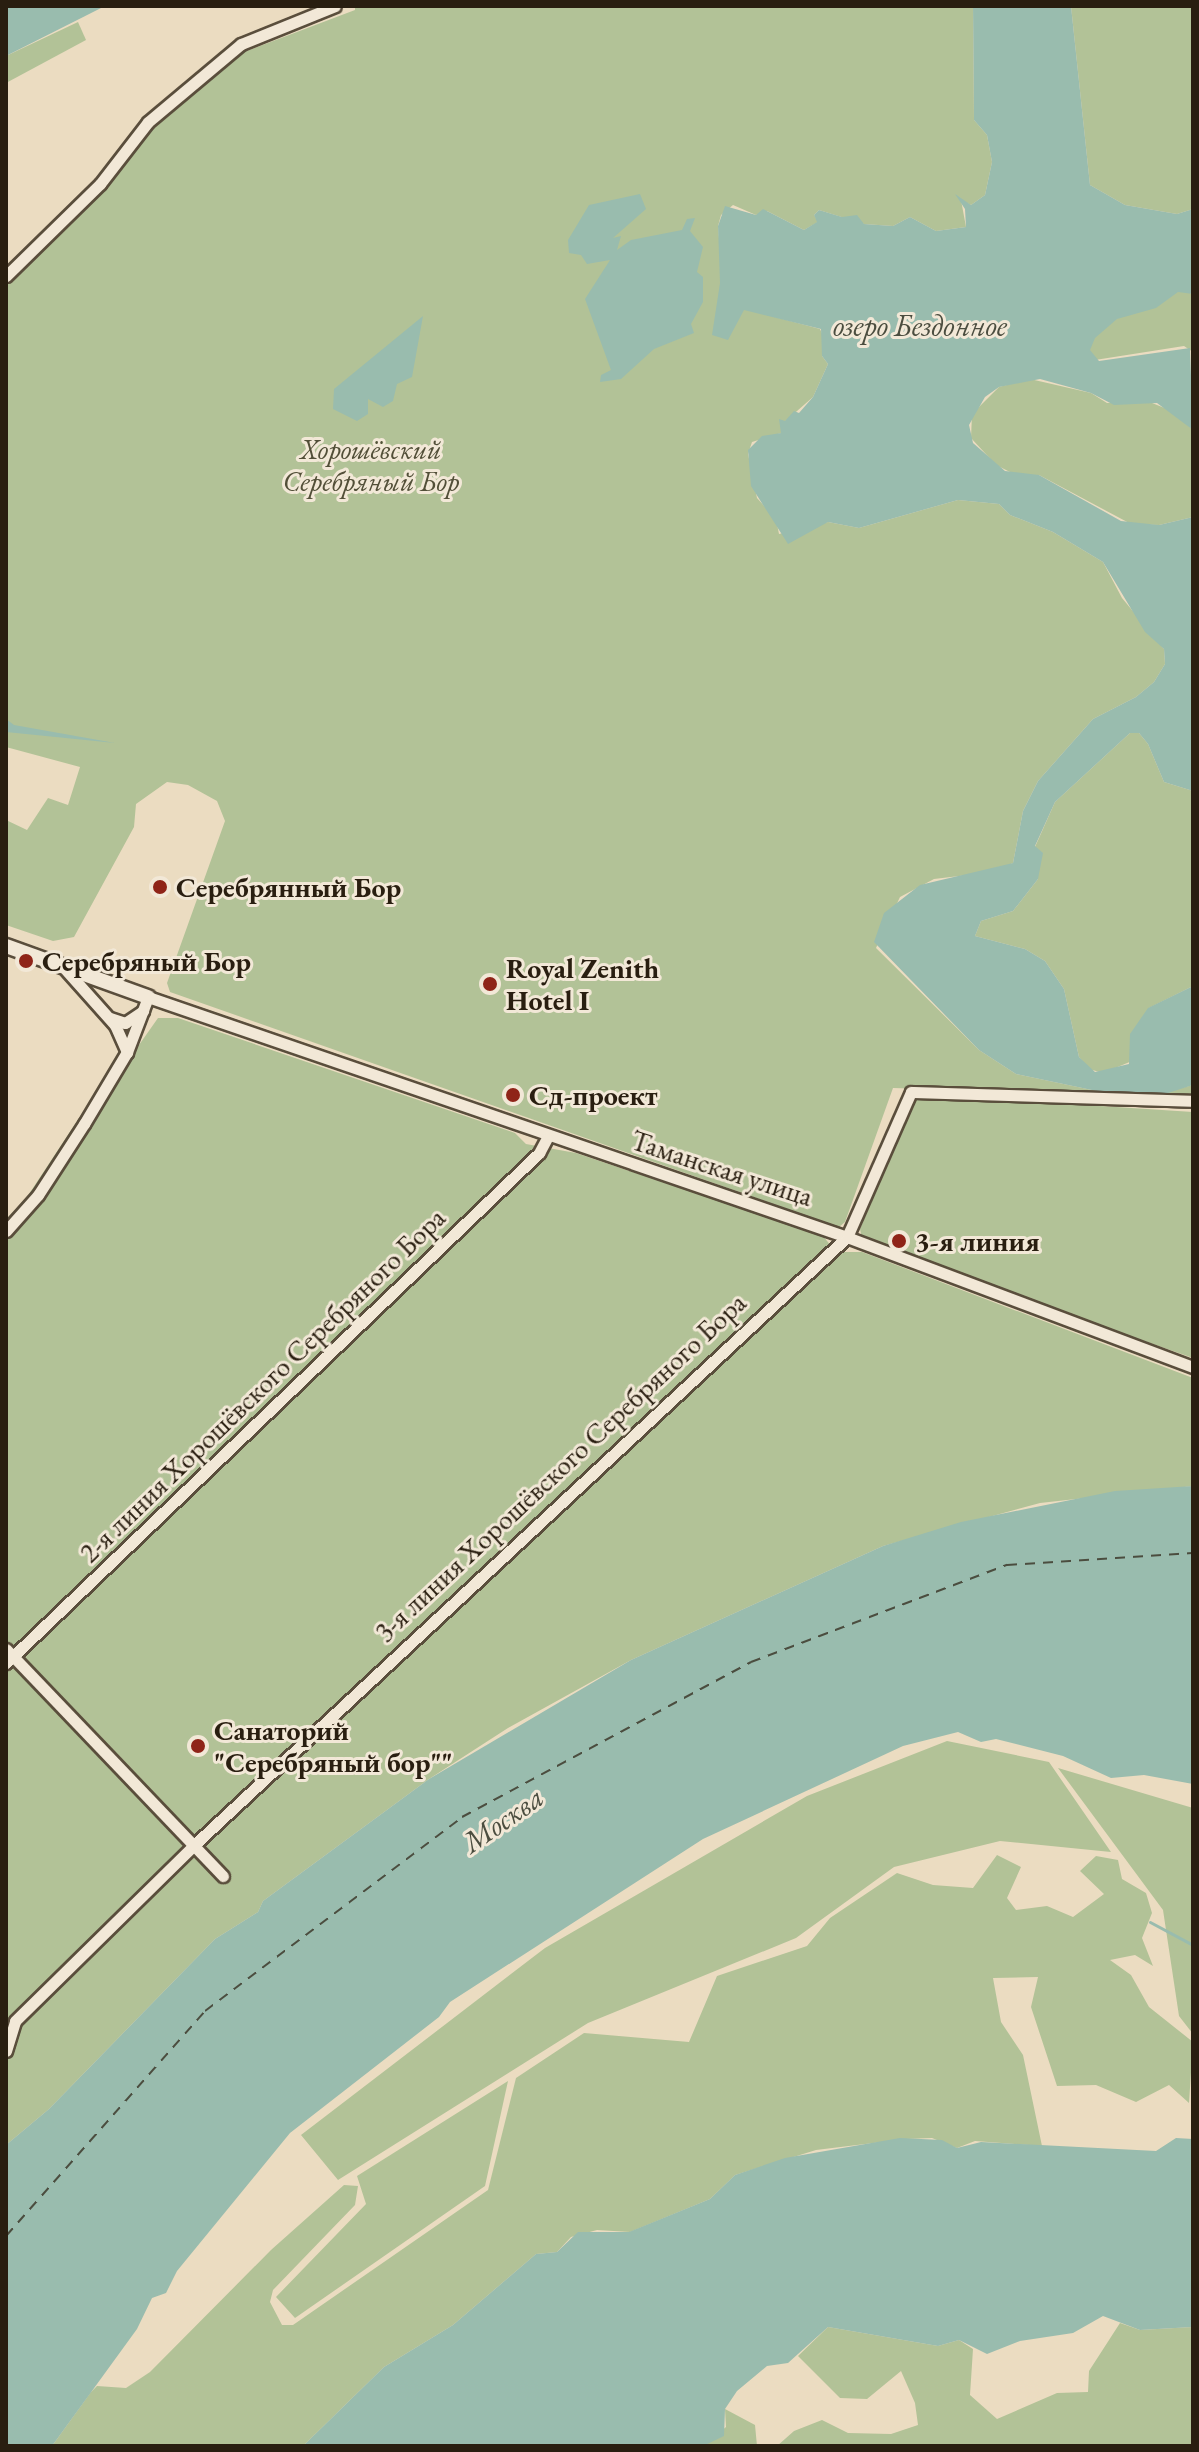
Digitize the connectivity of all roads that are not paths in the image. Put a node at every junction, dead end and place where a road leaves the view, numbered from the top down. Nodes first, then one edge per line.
1 (335, 6) edge
2 (6, 276) edge
3 (6, 946) edge
4 (86, 980) junction
5 (146, 1003) junction
6 (109, 1018) junction
7 (127, 1052) junction
8 (1193, 1101) edge
9 (547, 1138) junction
10 (6, 1231) edge
11 (847, 1237) junction
12 (1193, 1367) edge
13 (8, 1657) edge
14 (194, 1845) junction
15 (223, 1876) dead end
16 (6, 2051) edge

1 - 2 street
3 - 4 street, Таманская улица
4 - 5 street, Таманская улица
4 - 6 street
5 - 6 street
5 - 7 street
5 - 9 street, Таманская улица
6 - 7 street
7 - 10 street
8 - 11 street, 3-я линия Хорошёвского Серебряного Бора
9 - 11 street, Таманская улица
9 - 13 street, 2-я линия Хорошёвского Серебряного Бора
11 - 12 street, Таманская улица
11 - 14 street, 3-я линия Хорошёвского Серебряного Бора
13 - 14 street
14 - 15 street
14 - 16 street, 3-я линия Хорошёвского Серебряного Бора

